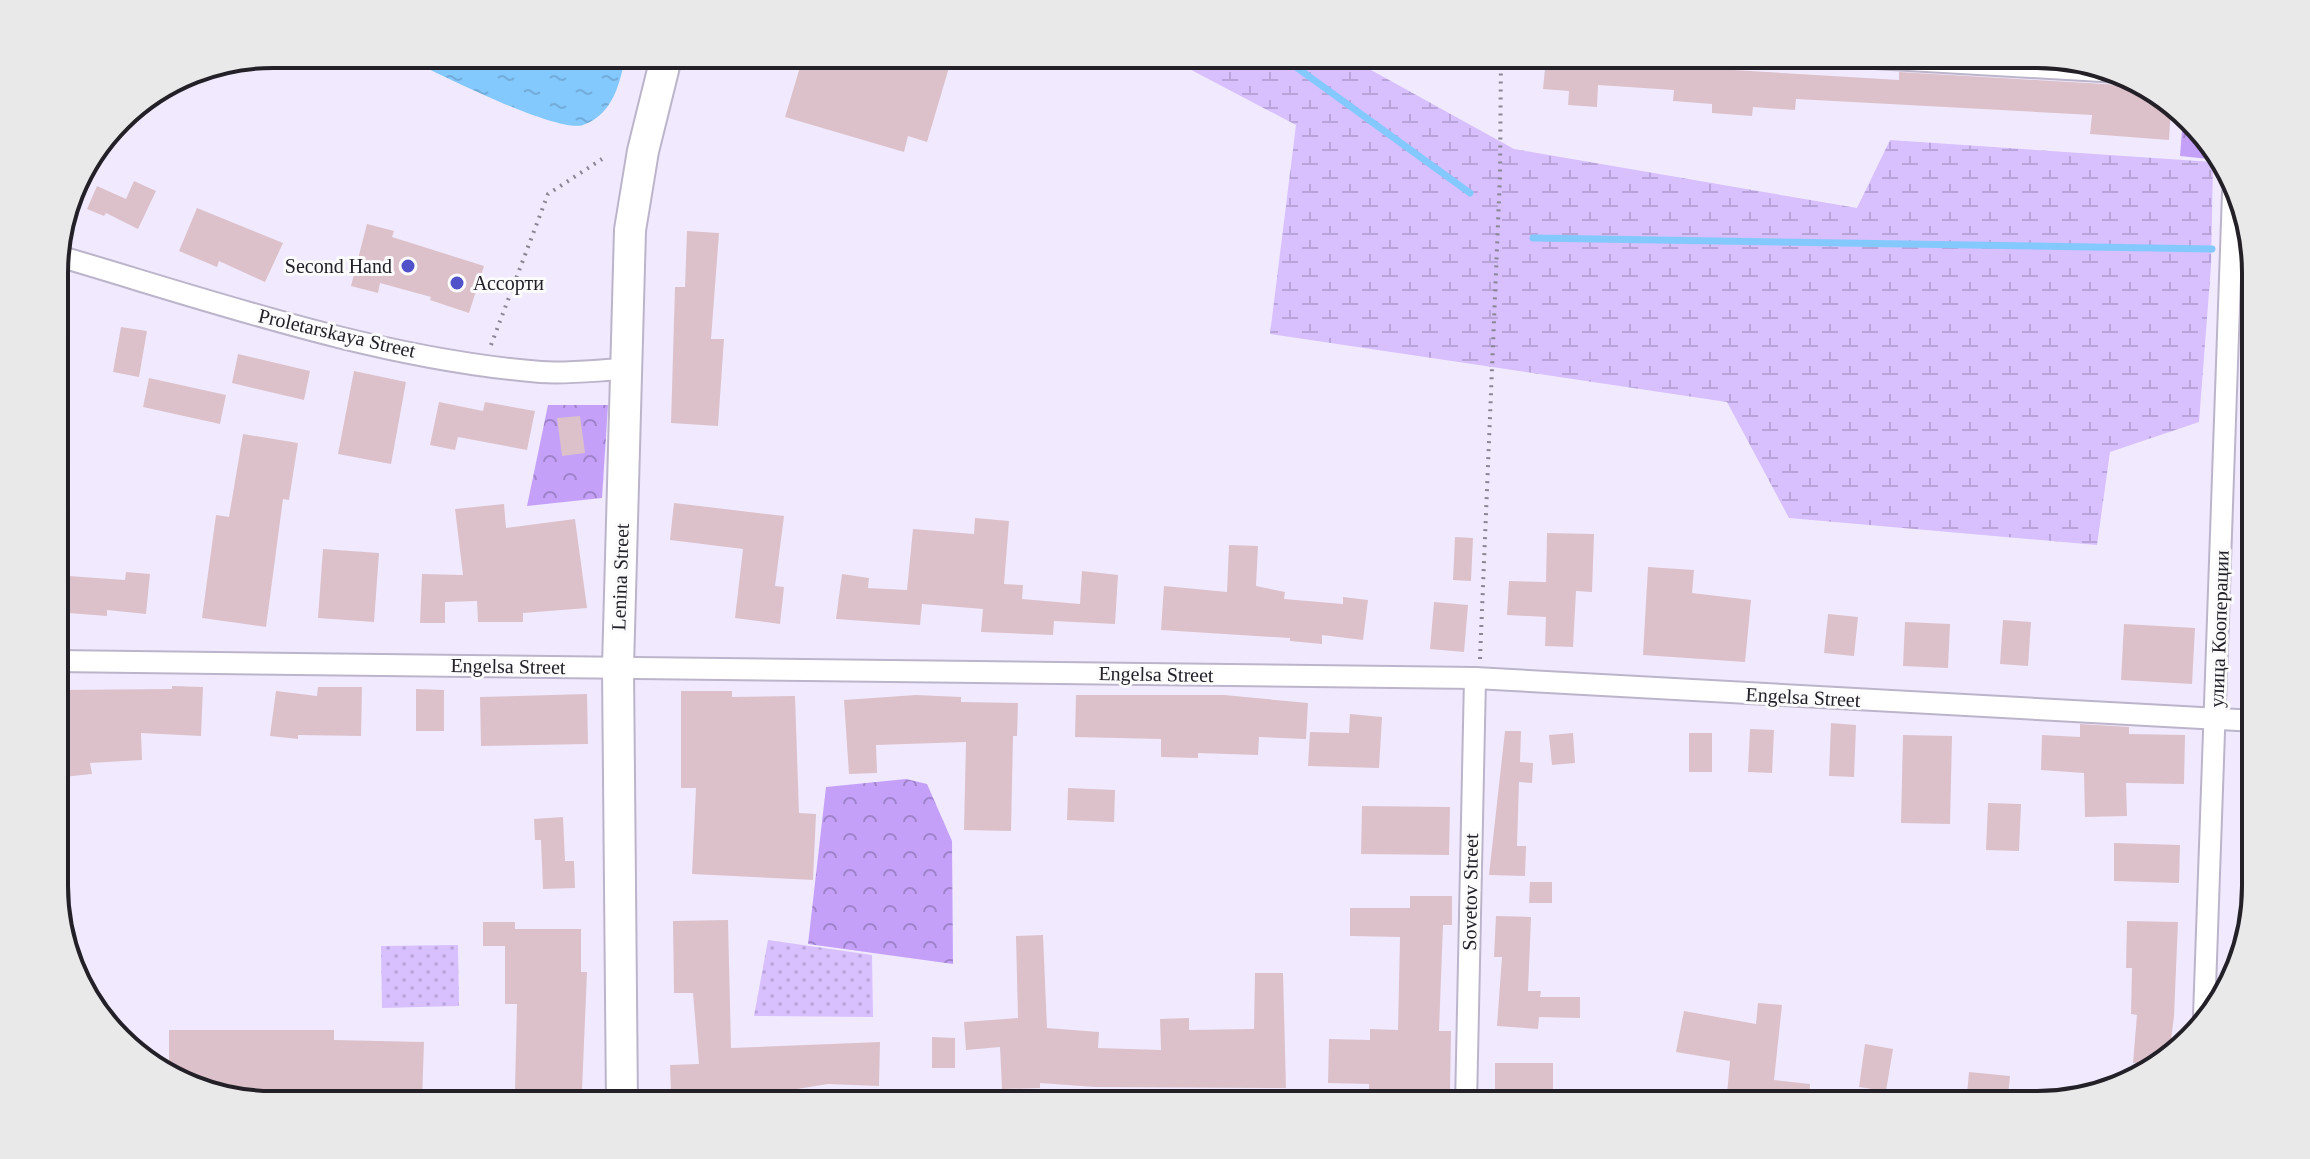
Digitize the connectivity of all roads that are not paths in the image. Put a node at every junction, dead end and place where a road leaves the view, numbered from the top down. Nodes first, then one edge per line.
1 (664, 68) edge
2 (1962, 68) edge
3 (2091, 75) edge
4 (2232, 212) edge
5 (68, 259) edge
6 (626, 369) junction
7 (68, 661) edge
8 (618, 667) junction
9 (1475, 678) junction
10 (2216, 720) junction
11 (2242, 721) edge
12 (2204, 1004) edge
13 (622, 1091) edge
14 (1466, 1091) edge

1 - 6 street, Lenina Street
2 - 3 lane
4 - 10 street, улица Кооперации
5 - 6 street, Proletarskaya Street
6 - 8 street, Lenina Street
7 - 8 street, Engelsa Street
8 - 9 street, Engelsa Street
8 - 13 street, Lenina Street
9 - 10 street, Engelsa Street
9 - 14 street, Sovetov Street
10 - 11 street, Engelsa Street
10 - 12 street, улица Кооперации

